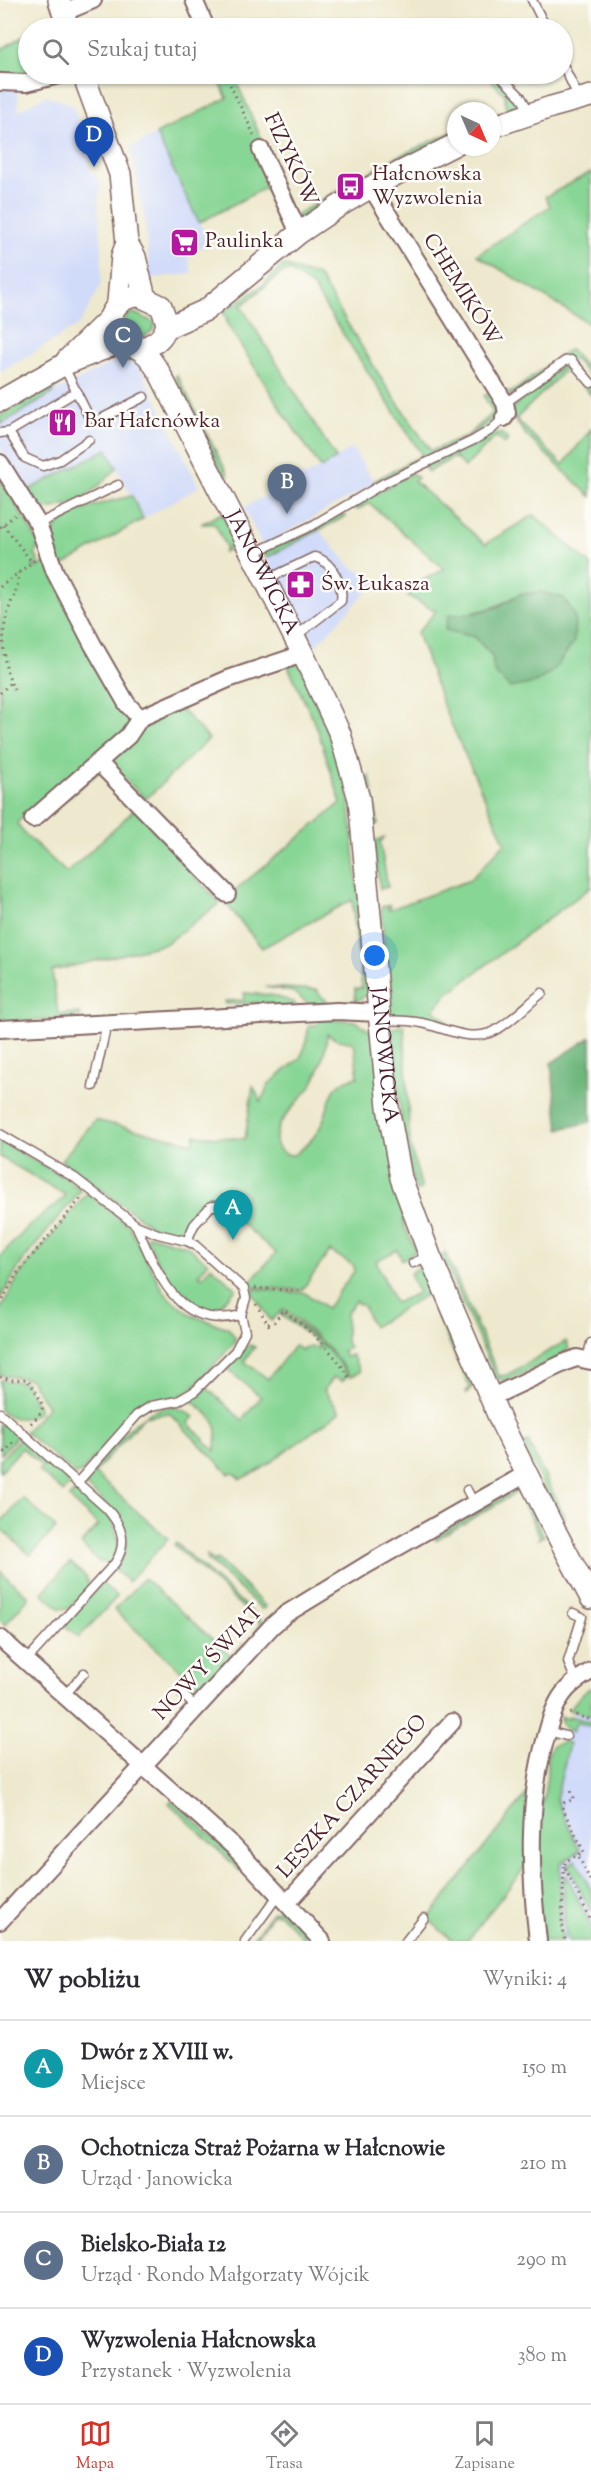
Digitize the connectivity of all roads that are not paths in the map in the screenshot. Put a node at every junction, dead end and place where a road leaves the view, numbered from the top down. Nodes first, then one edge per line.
1 (93, 0) edge
2 (194, 0) edge
3 (532, 0) edge
4 (63, 14) edge
5 (202, 18) edge
6 (541, 18) edge
7 (573, 79) edge
8 (0, 82) edge
9 (18, 83) edge
10 (88, 84) edge
11 (508, 84) edge
12 (585, 97) edge
13 (530, 114) junction
14 (501, 124) edge
15 (447, 149) edge
16 (261, 150) road end
17 (371, 187) junction
18 (299, 233) junction
19 (128, 243) junction
20 (221, 296) junction
21 (153, 302) junction
22 (114, 311) junction
23 (162, 334) junction
24 (130, 345) junction
25 (63, 365) junction
26 (159, 372) junction
27 (591, 383) edge
28 (77, 391) junction
29 (144, 397) dead end
30 (0, 401) edge
31 (505, 410) junction
32 (4, 432) edge
33 (89, 440) dead end
34 (0, 463) edge
35 (118, 485) dead end
36 (38, 524) junction
37 (252, 555) junction
38 (265, 580) junction
39 (298, 645) junction
40 (140, 718) junction
41 (99, 763) junction
42 (33, 819) dead end
43 (226, 894) dead end
44 (543, 993) dead end
45 (379, 1017) junction
46 (107, 1023) junction
47 (0, 1029) edge
48 (93, 1086) dead end
49 (0, 1134) edge
50 (235, 1218) dead end
51 (136, 1225) junction
52 (187, 1241) junction
53 (242, 1315) junction
54 (590, 1354) edge
55 (492, 1397) junction
56 (0, 1413) edge
57 (526, 1474) junction
58 (77, 1483) junction
59 (591, 1598) edge
60 (573, 1613) dead end
61 (2, 1643) edge
62 (27, 1661) junction
63 (591, 1671) edge
64 (84, 1673) dead end
65 (576, 1681) junction
66 (182, 1694) dead end
67 (64, 1696) junction
68 (196, 1708) junction
69 (452, 1722) dead end
70 (548, 1731) junction
71 (566, 1736) dead end
72 (143, 1766) junction
73 (283, 1898) junction
74 (424, 1918) dead end
75 (0, 1921) edge
76 (245, 1941) edge
77 (322, 1941) edge
78 (406, 1941) edge
79 (538, 1941) edge

1 - 4 street
2 - 5 street
3 - 6 lane
7 - 12 lane
8 - 9 street
10 - 19 street
11 - 13 lane
12 - 13 street
13 - 14 street
15 - 17 street
16 - 18 street, FIZYKÓW
17 - 18 street
17 - 31 street, CHEMIKÓW
18 - 20 street
19 - 21 street
19 - 22 street
20 - 21 street
20 - 23 street
21 - 22 street
21 - 23 street
22 - 24 street
22 - 25 street
23 - 24 street
23 - 26 street, JANOWICKA
24 - 25 street
24 - 26 street, JANOWICKA
25 - 28 lane
25 - 30 street
26 - 37 street, JANOWICKA
27 - 31 lane
28 - 29 lane
28 - 32 lane
31 - 37 lane
32 - 33 lane
34 - 36 street
35 - 36 lane
36 - 40 street
37 - 38 street, JANOWICKA
38 - 39 street, JANOWICKA
38 - 39 lane
39 - 40 street
39 - 45 street, JANOWICKA
40 - 41 street
41 - 42 street
41 - 43 street
44 - 45 lane
45 - 46 street
45 - 55 street, JANOWICKA
46 - 47 street
46 - 48 lane
49 - 51 lane
50 - 52 lane
51 - 52 lane
51 - 53 lane
52 - 53 lane
53 - 58 lane
54 - 55 street
55 - 57 street, JANOWICKA
56 - 58 lane
57 - 59 street, JANOWICKA
57 - 68 street, NOWY ŚWIAT
58 - 62 lane
60 - 65 lane
61 - 62 street
62 - 67 street
63 - 65 street
64 - 67 lane
65 - 70 street
66 - 68 lane
67 - 72 street
68 - 72 street, NOWY ŚWIAT
69 - 73 street, LESZKA CZARNEGO
70 - 71 lane
70 - 79 street
72 - 73 street
72 - 75 street, NOWY ŚWIAT
73 - 76 lane
73 - 77 street
74 - 78 lane

